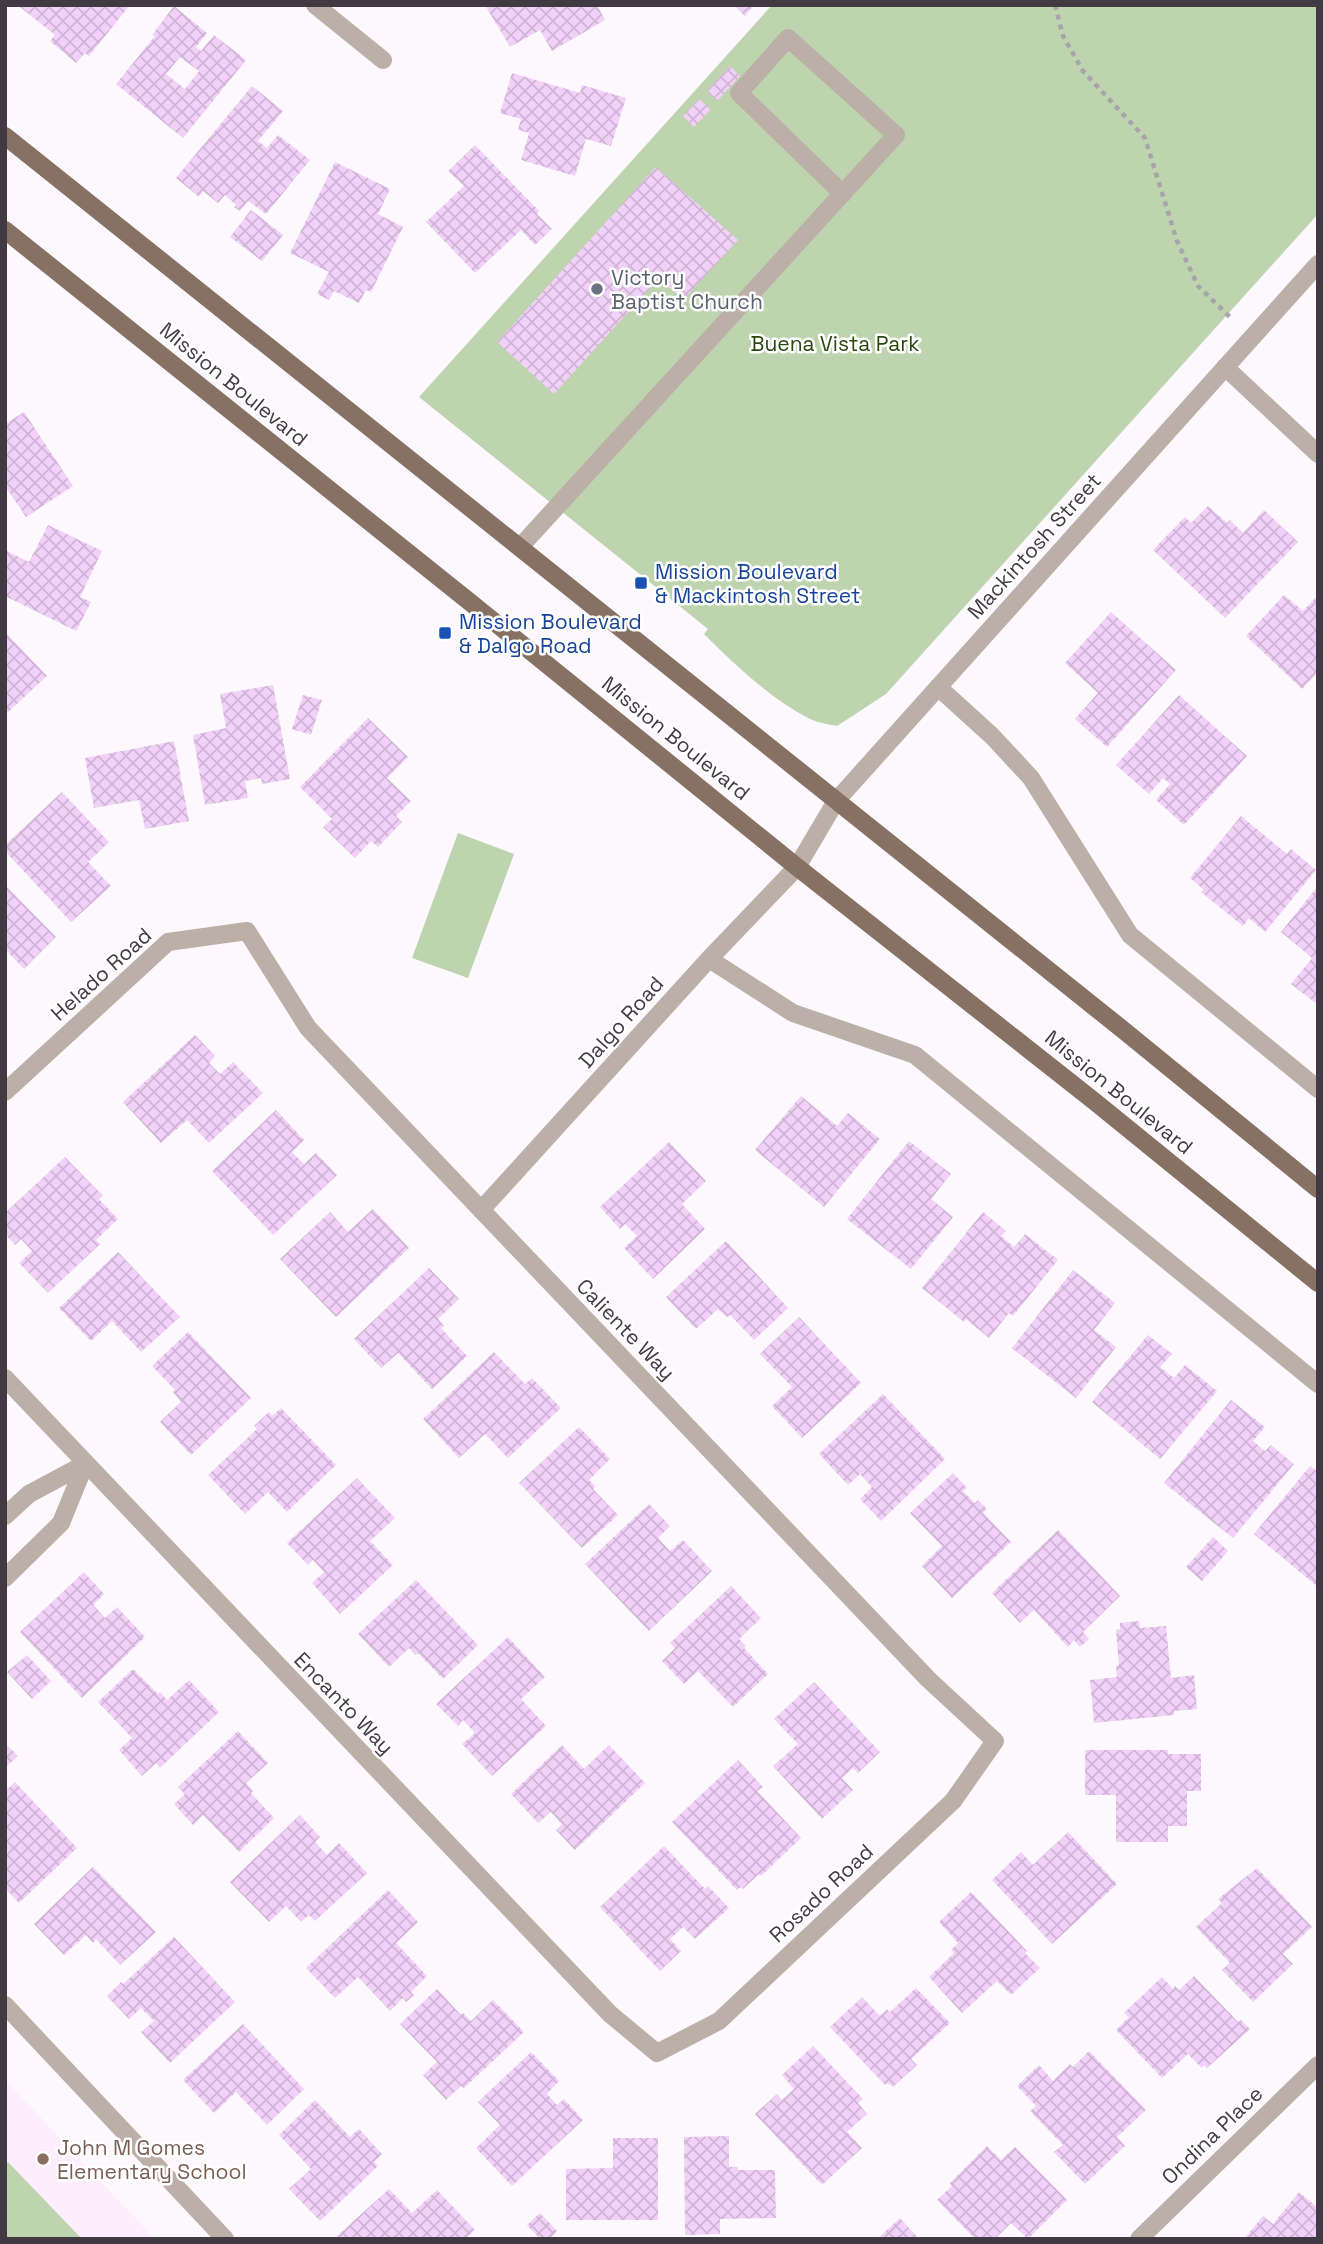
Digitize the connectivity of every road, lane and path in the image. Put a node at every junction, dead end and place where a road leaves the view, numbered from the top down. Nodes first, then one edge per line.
1 (316, 5) edge
2 (1055, 5) edge
3 (383, 60) dead end
4 (5, 136) edge
5 (842, 194) junction
6 (5, 230) edge
7 (1318, 264) edge
8 (1252, 337) junction
9 (1225, 367) junction
10 (1318, 454) edge
11 (520, 547) junction
12 (938, 687) junction
13 (836, 801) junction
14 (797, 867) junction
15 (247, 930) joint
16 (709, 959) junction
17 (1318, 1089) edge
18 (5, 1093) edge
19 (1318, 1189) edge
20 (481, 1210) junction
21 (1318, 1283) edge
22 (5, 1378) edge
23 (1318, 1384) edge
24 (85, 1464) junction
25 (5, 1516) edge
26 (5, 1578) edge
27 (995, 1741) joint
28 (5, 2005) edge
29 (657, 2053) joint
30 (1318, 2065) edge
31 (225, 2239) edge
32 (1139, 2239) edge

1 - 3 street
2 - 8 path
4 - 11 main road
5 - 5 street
5 - 11 street
6 - 14 main road, Mission Boulevard
7 - 8 street, Mackintosh Street
8 - 9 street, Mackintosh Street
9 - 10 street
9 - 12 street, Mackintosh Street
11 - 13 main road
12 - 13 street, Mackintosh Street
12 - 17 street
13 - 14 street, Mackintosh Street
13 - 19 main road
14 - 16 street, Dalgo Road
14 - 21 main road, Mission Boulevard
15 - 18 street, Helado Road
15 - 20 street, Caliente Way
16 - 20 street, Dalgo Road
16 - 23 street
20 - 27 street, Caliente Way
22 - 24 street, Encanto Way
24 - 25 street
24 - 26 street
24 - 29 street, Encanto Way
27 - 29 street, Rosado Road
28 - 31 street
30 - 32 street, Ondina Place

